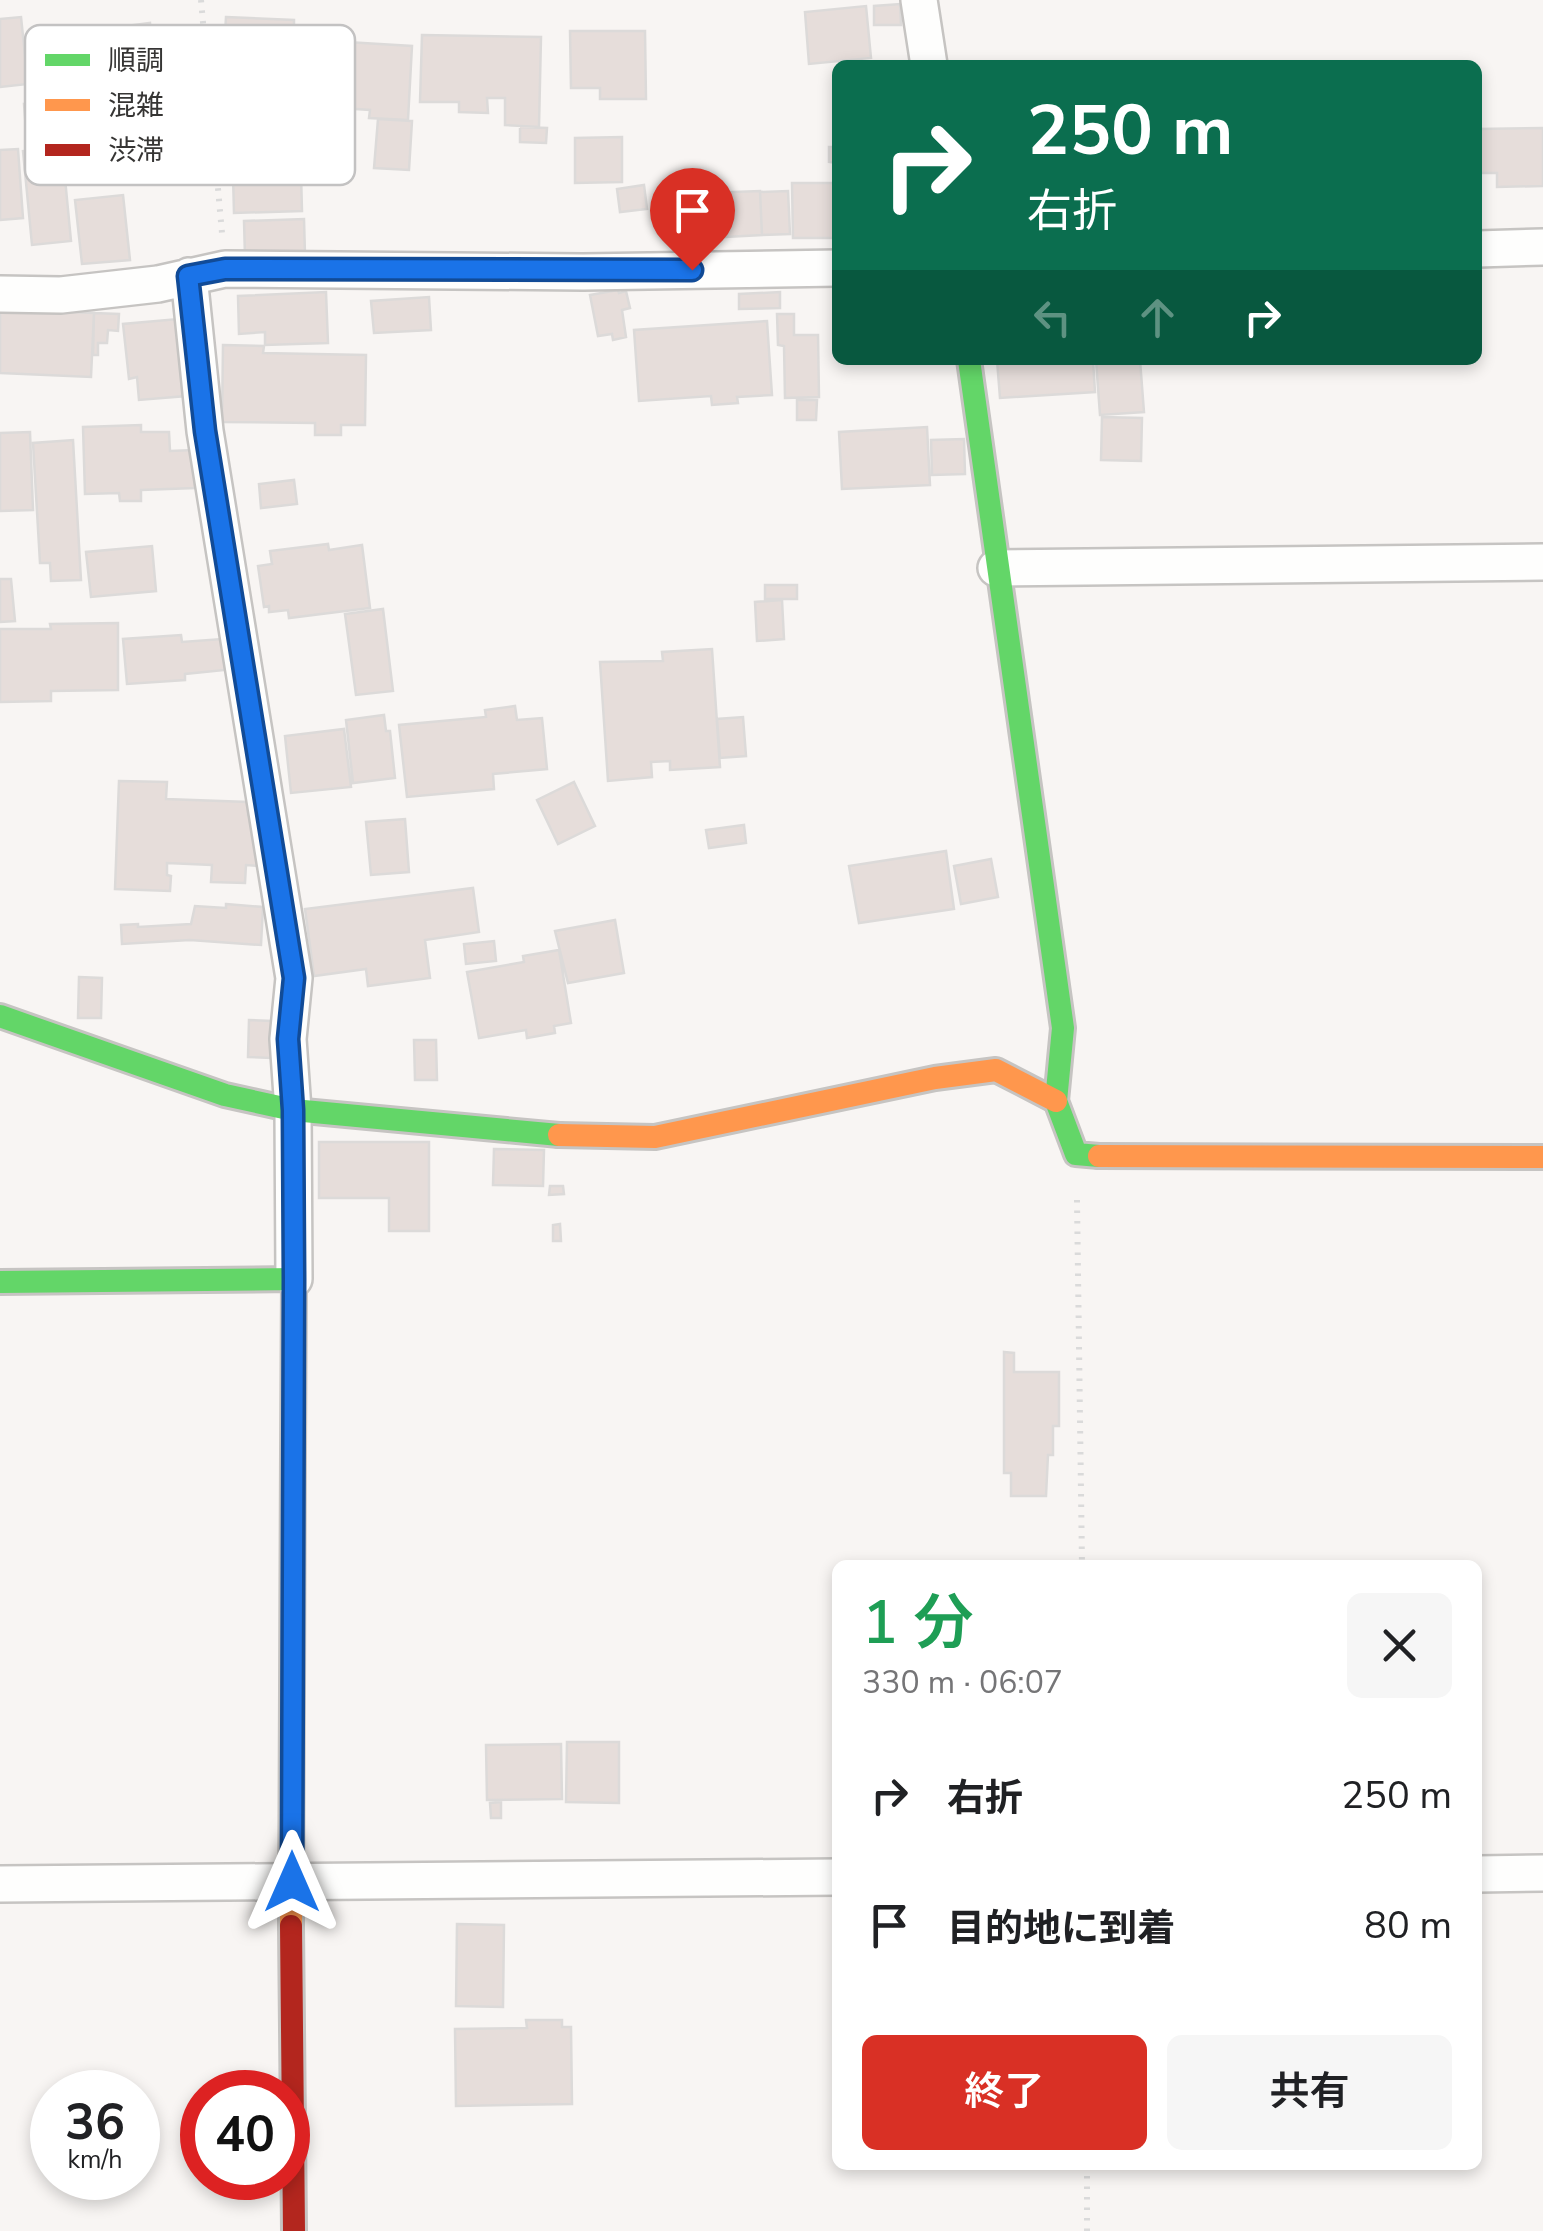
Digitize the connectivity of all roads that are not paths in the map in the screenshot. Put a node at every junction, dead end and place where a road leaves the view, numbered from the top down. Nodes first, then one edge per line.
1 (919, 0) edge
2 (927, 60) edge
3 (1543, 247) edge
4 (1482, 249) edge
5 (832, 268) edge
6 (188, 276) junction
7 (0, 294) edge
8 (970, 365) edge
9 (1543, 562) edge
10 (996, 568) junction
11 (0, 1016) edge
12 (1056, 1100) junction
13 (293, 1110) junction
14 (1543, 1157) edge
15 (294, 1279) junction
16 (0, 1282) edge
17 (1482, 1874) edge
18 (1543, 1874) edge
19 (832, 1877) edge
20 (292, 1882) junction
21 (0, 1884) edge
22 (294, 2231) edge

1 - 2 street
3 - 4 street
5 - 6 street
6 - 7 street
6 - 13 street
8 - 10 street
9 - 10 street
10 - 12 street
11 - 13 street
12 - 13 street
12 - 14 street
13 - 15 street
15 - 16 street
15 - 20 street
17 - 18 street
19 - 20 street
20 - 21 street
20 - 22 street

